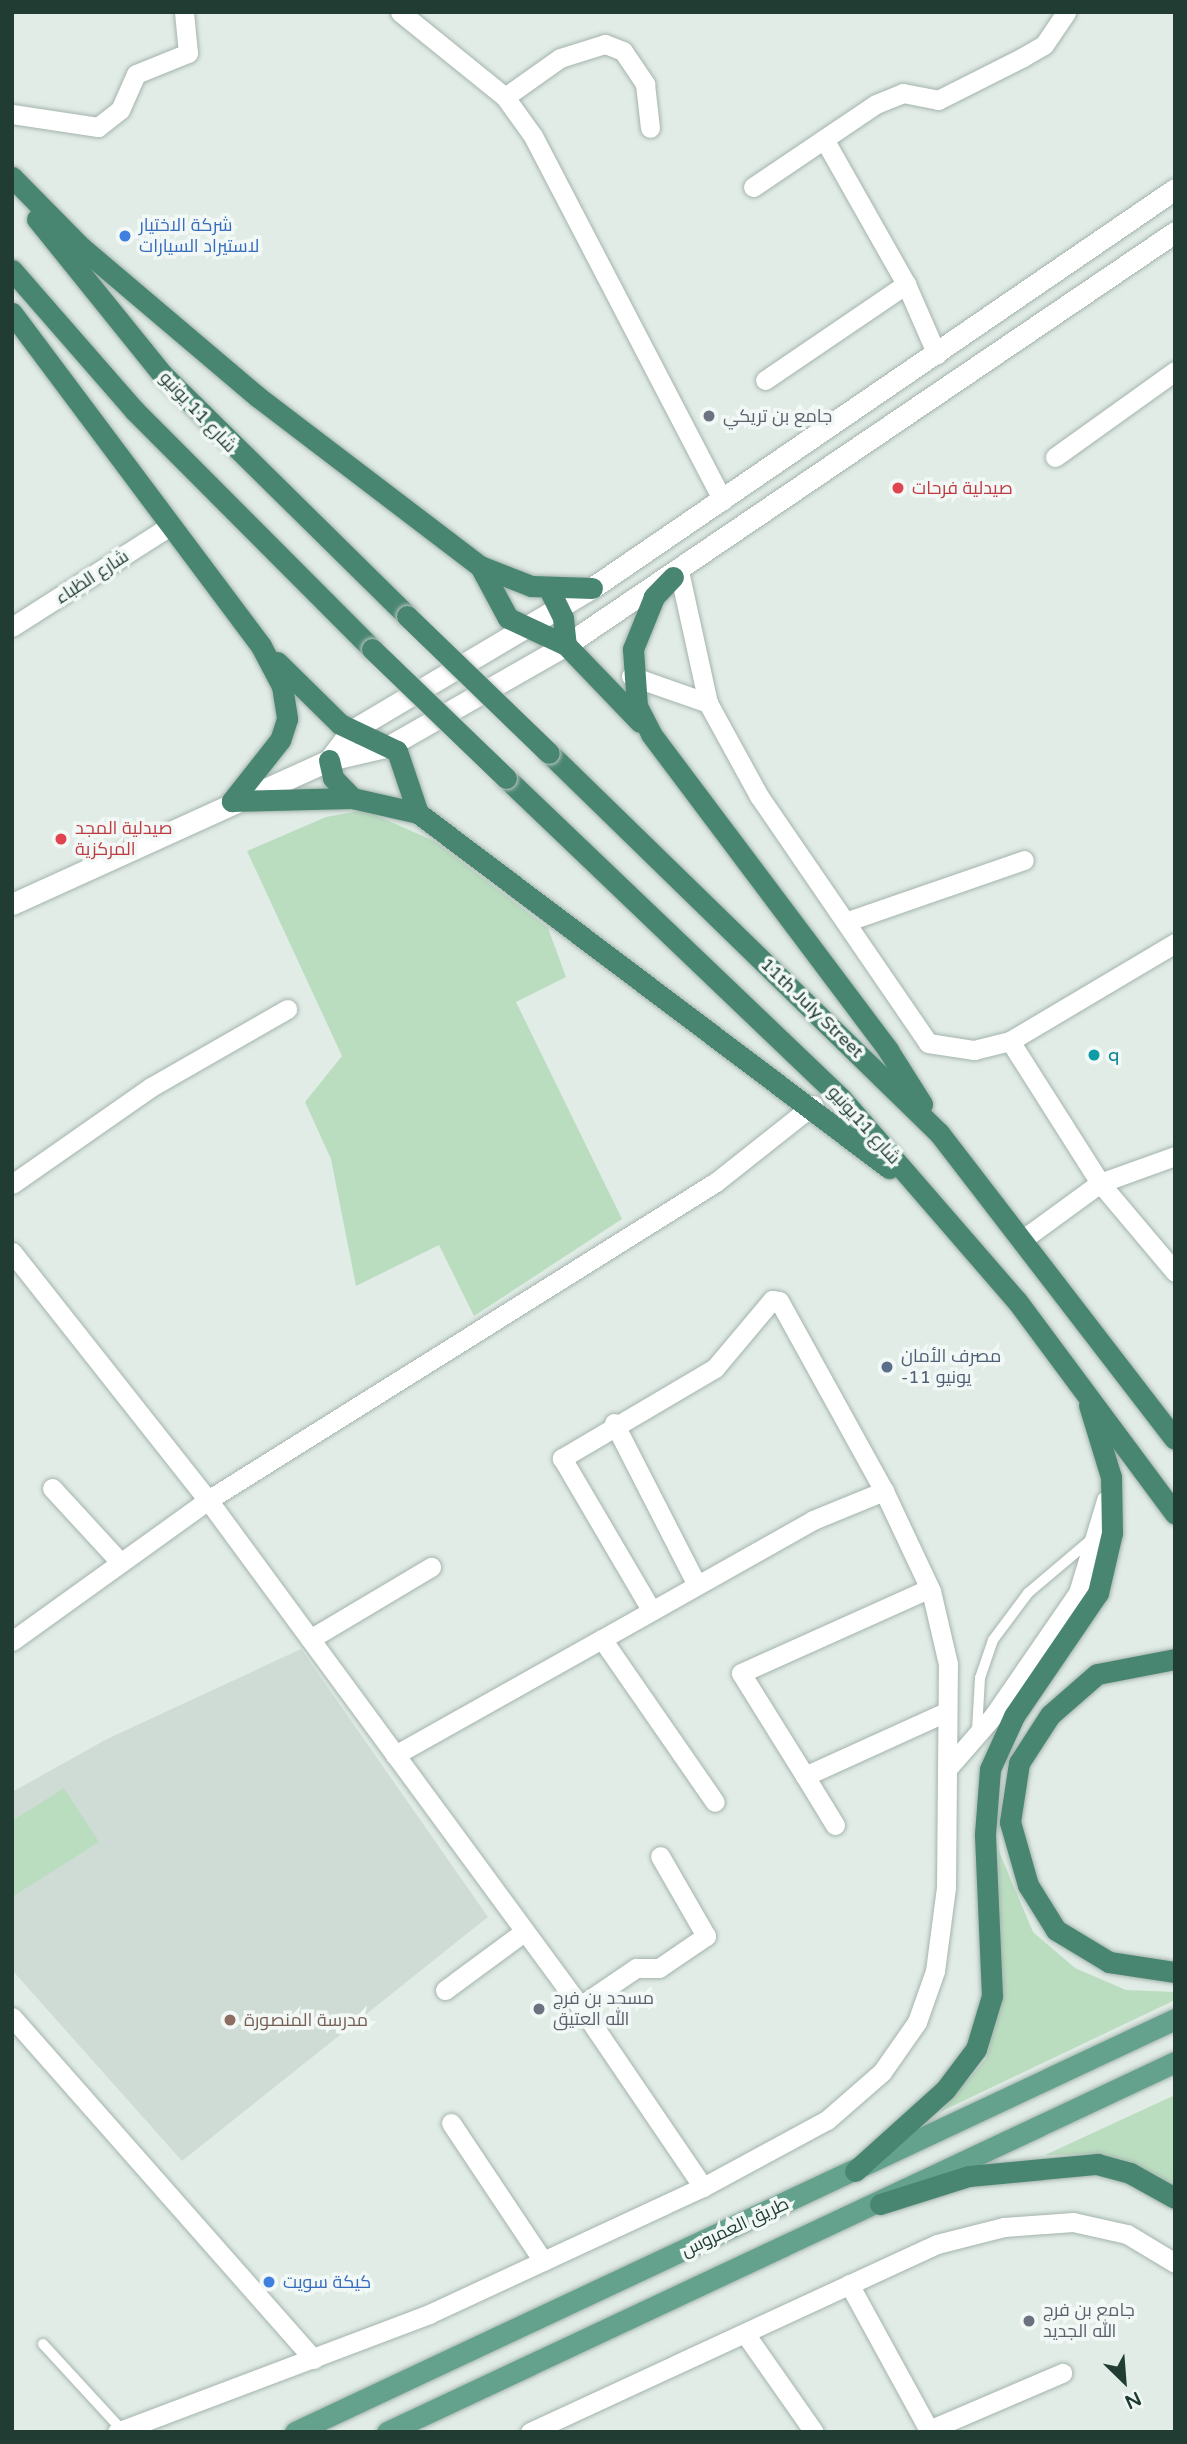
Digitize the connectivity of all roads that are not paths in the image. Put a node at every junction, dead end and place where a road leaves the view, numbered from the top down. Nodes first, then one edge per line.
1 (184, 12) edge
2 (400, 12) edge
3 (1066, 12) edge
4 (505, 97) junction
5 (12, 114) edge
6 (650, 128) dead end
7 (824, 139) junction
8 (12, 177) edge
9 (12, 186) edge
10 (753, 187) dead end
11 (1175, 189) edge
12 (1175, 232) edge
13 (12, 270) edge
14 (906, 284) junction
15 (12, 313) edge
16 (937, 355) junction
17 (1175, 371) edge
18 (765, 380) dead end
19 (1055, 457) dead end
20 (723, 501) junction
21 (170, 526) junction
22 (480, 566) junction
23 (676, 574) junction
24 (592, 588) joint
25 (554, 597) junction
26 (407, 616) joint
27 (527, 626) junction
28 (12, 627) edge
29 (566, 645) junction
30 (261, 646) junction
31 (631, 676) junction
32 (708, 703) junction
33 (351, 731) junction
34 (651, 734) junction
35 (389, 746) junction
36 (329, 760) junction
37 (352, 798) junction
38 (232, 801) junction
39 (418, 813) junction
40 (1024, 860) dead end
41 (12, 904) edge
42 (848, 921) junction
43 (1175, 943) edge
44 (287, 1009) dead end
45 (1010, 1041) junction
46 (813, 1105) junction
47 (939, 1133) junction
48 (1175, 1156) edge
49 (1100, 1183) junction
50 (12, 1184) edge
51 (938, 1208) junction
52 (1026, 1237) junction
53 (12, 1252) edge
54 (1175, 1272) edge
55 (1121, 1363) junction
56 (1084, 1390) junction
57 (1175, 1415) edge
58 (614, 1423) junction
59 (1175, 1438) edge
60 (1111, 1477) junction
61 (52, 1488) dead end
62 (884, 1490) junction
63 (208, 1500) junction
64 (1175, 1514) edge
65 (1100, 1534) junction
66 (120, 1562) junction
67 (432, 1567) dead end
68 (697, 1585) junction
69 (928, 1589) junction
70 (651, 1611) junction
71 (310, 1639) junction
72 (602, 1639) junction
73 (12, 1641) edge
74 (1175, 1659) edge
75 (946, 1712) junction
76 (977, 1734) junction
77 (395, 1755) junction
78 (947, 1769) junction
79 (805, 1776) junction
80 (715, 1802) dead end
81 (835, 1825) dead end
82 (660, 1856) dead end
83 (525, 1931) junction
84 (1175, 1972) edge
85 (445, 1990) dead end
86 (580, 2006) junction
87 (12, 2017) edge
88 (1175, 2018) edge
89 (1175, 2062) edge
90 (451, 2123) dead end
91 (855, 2171) junction
92 (703, 2187) junction
93 (1175, 2198) edge
94 (880, 2204) junction
95 (543, 2261) junction
96 (1175, 2263) edge
97 (849, 2284) junction
98 (746, 2335) junction
99 (43, 2344) dead end
100 (313, 2359) junction
101 (1062, 2373) dead end
102 (120, 2431) edge
103 (295, 2432) edge
104 (387, 2432) edge
105 (530, 2432) edge
106 (814, 2432) edge

1 - 5 street
2 - 4 street
3 - 7 street
4 - 6 street
4 - 20 street
7 - 10 street
7 - 14 street
8 - 22 highway
9 - 26 highway, شارع 11 يونيو
11 - 16 main road
12 - 23 main road
13 - 51 highway, شارع 11يونيو, bridge
14 - 16 street
14 - 18 street
15 - 21 highway
16 - 20 main road
17 - 19 street
20 - 24 main road
21 - 28 street, شارع الظباء
21 - 30 highway
22 - 25 highway
22 - 27 highway
23 - 29 main road
23 - 31 highway
23 - 32 street
24 - 25 highway
25 - 27 main road
25 - 29 highway
26 - 47 highway, 11th July Street, bridge
27 - 29 highway
27 - 33 main road
29 - 34 highway
29 - 35 main road
30 - 33 highway
30 - 38 highway
31 - 32 street
31 - 34 highway
32 - 42 street
33 - 35 highway
33 - 36 main road
34 - 47 highway
35 - 36 main road
35 - 39 highway
36 - 37 highway
36 - 38 main road
37 - 38 highway
37 - 39 highway
38 - 41 main road
39 - 46 highway
40 - 42 street
42 - 45 street
43 - 45 street
44 - 50 street
45 - 49 street
46 - 51 highway
46 - 63 street
47 - 52 highway, 11th July Street
48 - 49 street
49 - 52 street
49 - 54 street
51 - 56 highway, شارع 11يونيو
52 - 55 highway, 11th July Street
53 - 63 street
55 - 57 highway
55 - 59 highway, 11th July Street
56 - 60 highway
56 - 64 highway, شارع 11يونيو
58 - 62 street
58 - 68 street
58 - 70 street
60 - 65 street
60 - 91 highway
61 - 66 street
62 - 68 street
62 - 69 street
63 - 66 street
63 - 71 street
65 - 76 street
65 - 76 lane
66 - 73 street
67 - 71 street
68 - 70 street
69 - 75 street
69 - 79 street
70 - 72 street
71 - 77 street
72 - 77 street
72 - 80 street
74 - 84 highway
75 - 78 street
75 - 79 street
76 - 78 street
77 - 83 street
78 - 92 street
79 - 81 street
82 - 86 street
83 - 85 street
83 - 86 street
86 - 92 street
87 - 100 street
88 - 91 main road, طريق العمروس
89 - 94 main road
90 - 95 street
91 - 103 main road, طريق العمروس
92 - 95 street
93 - 94 highway
94 - 104 main road
95 - 100 street
96 - 97 street
97 - 98 street
97 - 101 street
98 - 105 street
98 - 106 street
99 - 102 lane
100 - 102 street

